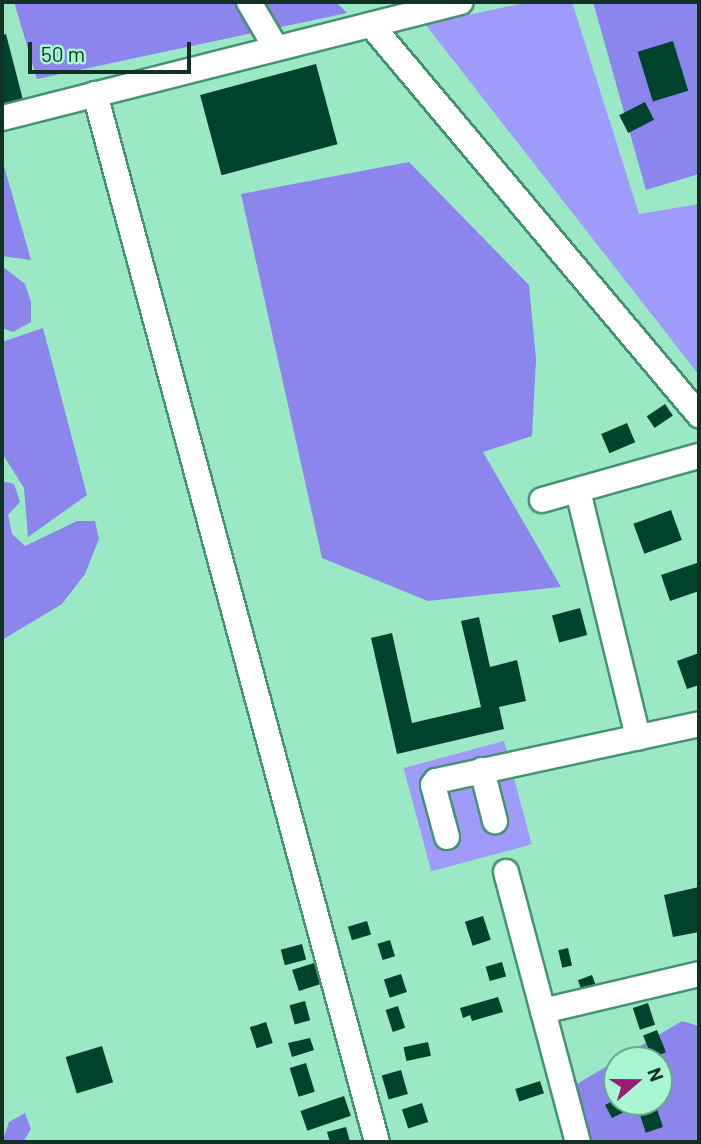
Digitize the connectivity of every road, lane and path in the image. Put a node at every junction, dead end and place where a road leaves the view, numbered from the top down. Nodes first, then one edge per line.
1 (249, 2) edge
2 (461, 2) edge
3 (404, 9) edge
4 (371, 24) junction
5 (276, 48) junction
6 (95, 94) junction
7 (2, 118) edge
8 (699, 415) edge
9 (699, 456) edge
10 (578, 491) junction
11 (542, 500) dead end
12 (699, 724) edge
13 (638, 738) junction
14 (482, 770) junction
15 (495, 821) dead end
16 (447, 837) dead end
17 (506, 872) dead end
18 (699, 974) edge
19 (543, 1012) junction
20 (377, 1142) edge
21 (578, 1142) edge

1 - 5 street
2 - 3 street
3 - 4 street
4 - 5 street
4 - 8 street
5 - 6 street
6 - 7 street
6 - 20 street
9 - 10 street
10 - 11 street
10 - 13 street
12 - 13 street
13 - 14 street
14 - 15 street
14 - 16 street
17 - 19 street
18 - 19 street
19 - 21 street

